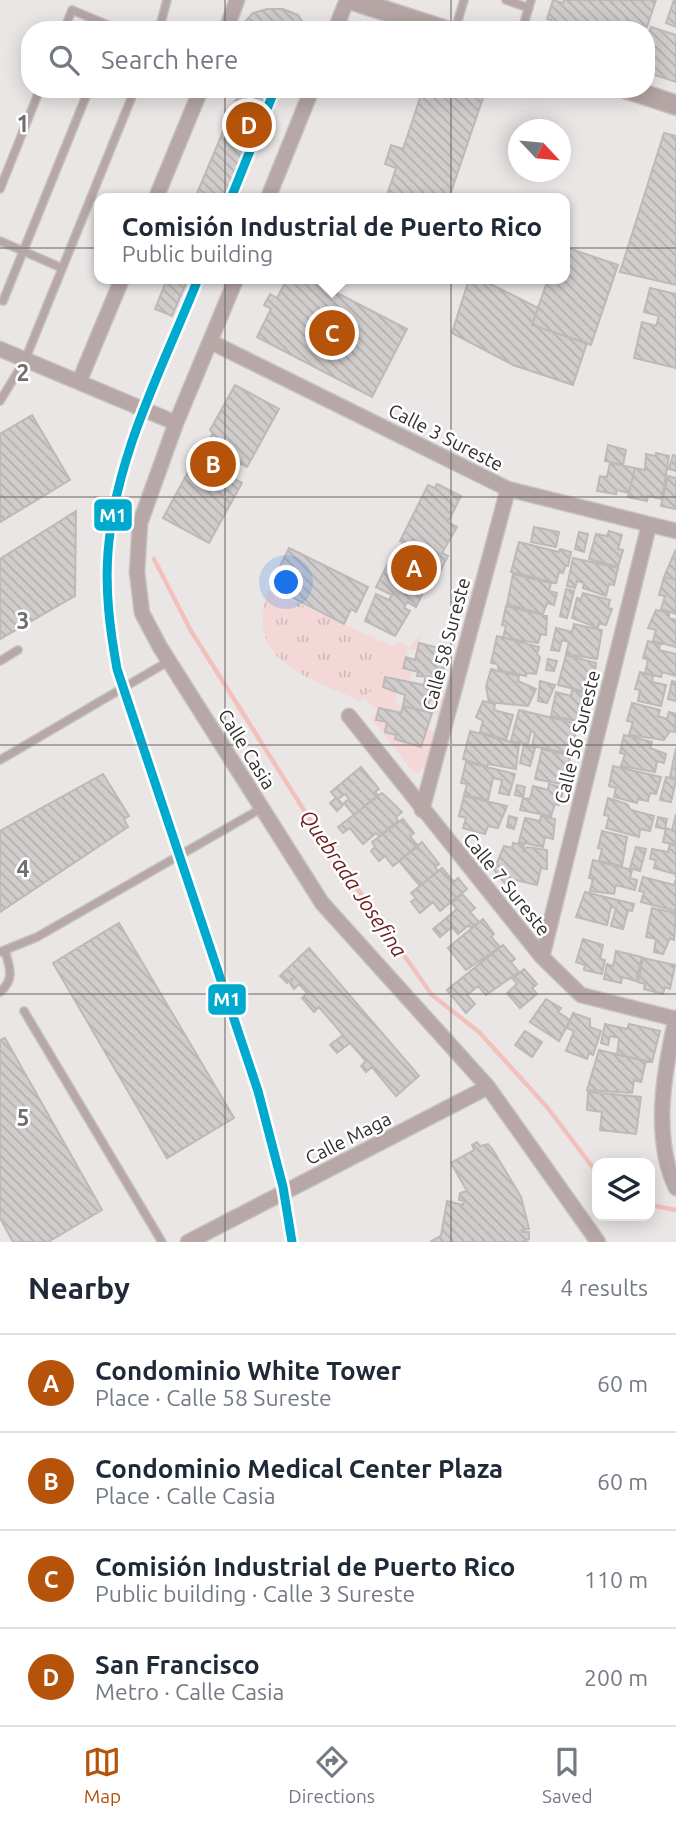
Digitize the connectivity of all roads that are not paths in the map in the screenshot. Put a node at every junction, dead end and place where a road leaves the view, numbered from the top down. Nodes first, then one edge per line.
1 (167, 0) edge
2 (237, 0) edge
3 (349, 0) edge
4 (464, 0) edge
5 (506, 0) edge
6 (530, 4) edge
7 (68, 21) edge
8 (97, 21) edge
9 (161, 21) edge
10 (229, 21) edge
11 (339, 21) edge
12 (416, 21) edge
13 (458, 21) edge
14 (525, 21) edge
15 (36, 98) edge
16 (85, 98) edge
17 (131, 98) edge
18 (197, 98) edge
19 (308, 98) edge
20 (655, 98) edge
21 (676, 105) edge
22 (0, 189) edge
23 (158, 193) edge
24 (270, 193) edge
25 (0, 241) edge
26 (23, 251) junction
27 (62, 268) junction
28 (120, 284) edge
29 (234, 284) edge
30 (3, 301) dead end
31 (211, 342) junction
32 (0, 349) edge
33 (25, 360) junction
34 (79, 382) junction
35 (0, 401) edge
36 (176, 423) junction
37 (508, 489) junction
38 (649, 525) junction
39 (676, 531) edge
40 (18, 650) dead end
41 (0, 661) edge
42 (169, 661) junction
43 (349, 716) dead end
44 (0, 760) edge
45 (261, 808) junction
46 (422, 810) junction
47 (2, 951) edge
48 (542, 957) junction
49 (6, 991) edge
50 (24, 1011) dead end
51 (676, 1019) edge
52 (488, 1087) junction
53 (676, 1188) edge
54 (162, 1242) edge
55 (188, 1242) edge
56 (598, 1242) edge

1 - 9 lane
2 - 10 street
3 - 11 street
3 - 12 main road
4 - 13 lane
5 - 6 lane
6 - 14 lane
7 - 8 lane
15 - 22 lane
16 - 26 lane
17 - 27 lane
18 - 23 street
19 - 24 street
20 - 21 main road
25 - 26 lane
26 - 27 lane
26 - 30 lane
27 - 33 lane
28 - 34 street
29 - 31 street, Calle Casia
31 - 36 street, Calle Casia
31 - 37 street, Calle 3 Sureste
32 - 33 street
33 - 34 street
33 - 35 lane
34 - 36 street
36 - 42 street, Calle Casia
37 - 38 street, Calle 3 Sureste
37 - 46 street, Calle 58 Sureste
38 - 39 street, Calle 3 Sureste
38 - 48 street, Calle 56 Sureste
40 - 41 lane
42 - 44 lane
42 - 45 street, Calle Casia
43 - 46 street, Calle 7 Sureste
45 - 47 lane
45 - 52 street, Calle Casia
46 - 48 street, Calle 7 Sureste
47 - 49 lane
48 - 51 street, Calle 7 Sureste
50 - 54 lane
51 - 53 street
52 - 55 street, Calle Maga
52 - 56 street, Calle Casia

